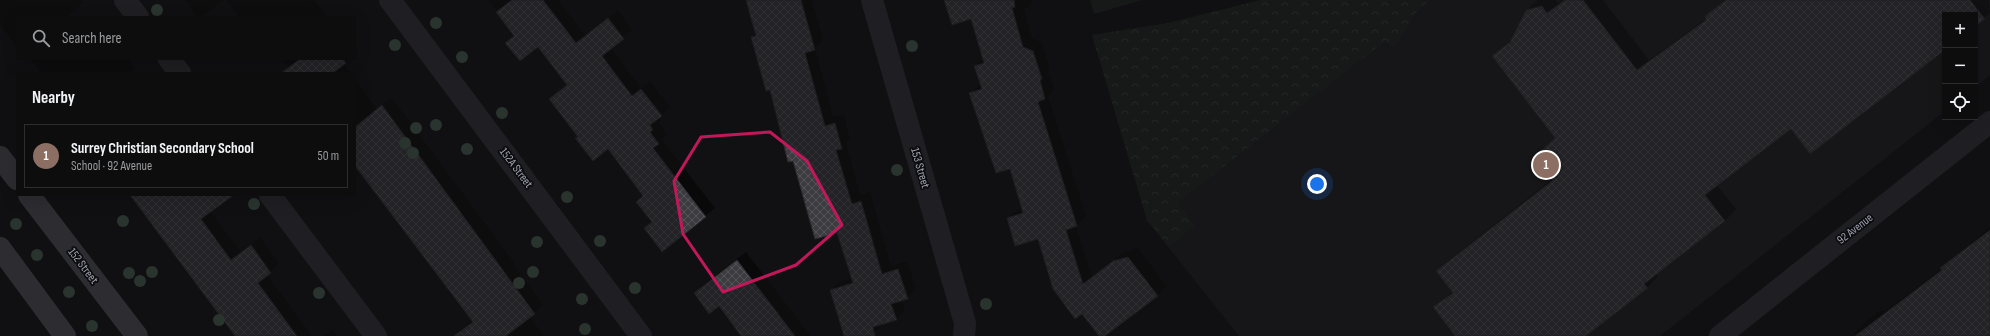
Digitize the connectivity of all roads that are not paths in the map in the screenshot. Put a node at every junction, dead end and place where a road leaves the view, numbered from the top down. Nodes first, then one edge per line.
1 (125, 0) edge
2 (390, 0) edge
3 (872, 0) edge
4 (137, 16) edge
5 (170, 60) edge
6 (179, 72) edge
7 (1990, 122) edge
8 (0, 157) edge
9 (16, 178) edge
10 (30, 196) edge
11 (271, 196) edge
12 (0, 248) edge
13 (65, 336) edge
14 (137, 336) edge
15 (376, 336) edge
16 (641, 336) edge
17 (964, 336) edge
18 (1720, 336) edge

1 - 4 street
2 - 16 street, 152A Street
3 - 17 street, 153 Street
5 - 6 street
7 - 18 street, 92 Avenue
8 - 9 main road
10 - 14 main road, 152 Street
11 - 15 street
12 - 13 main road

